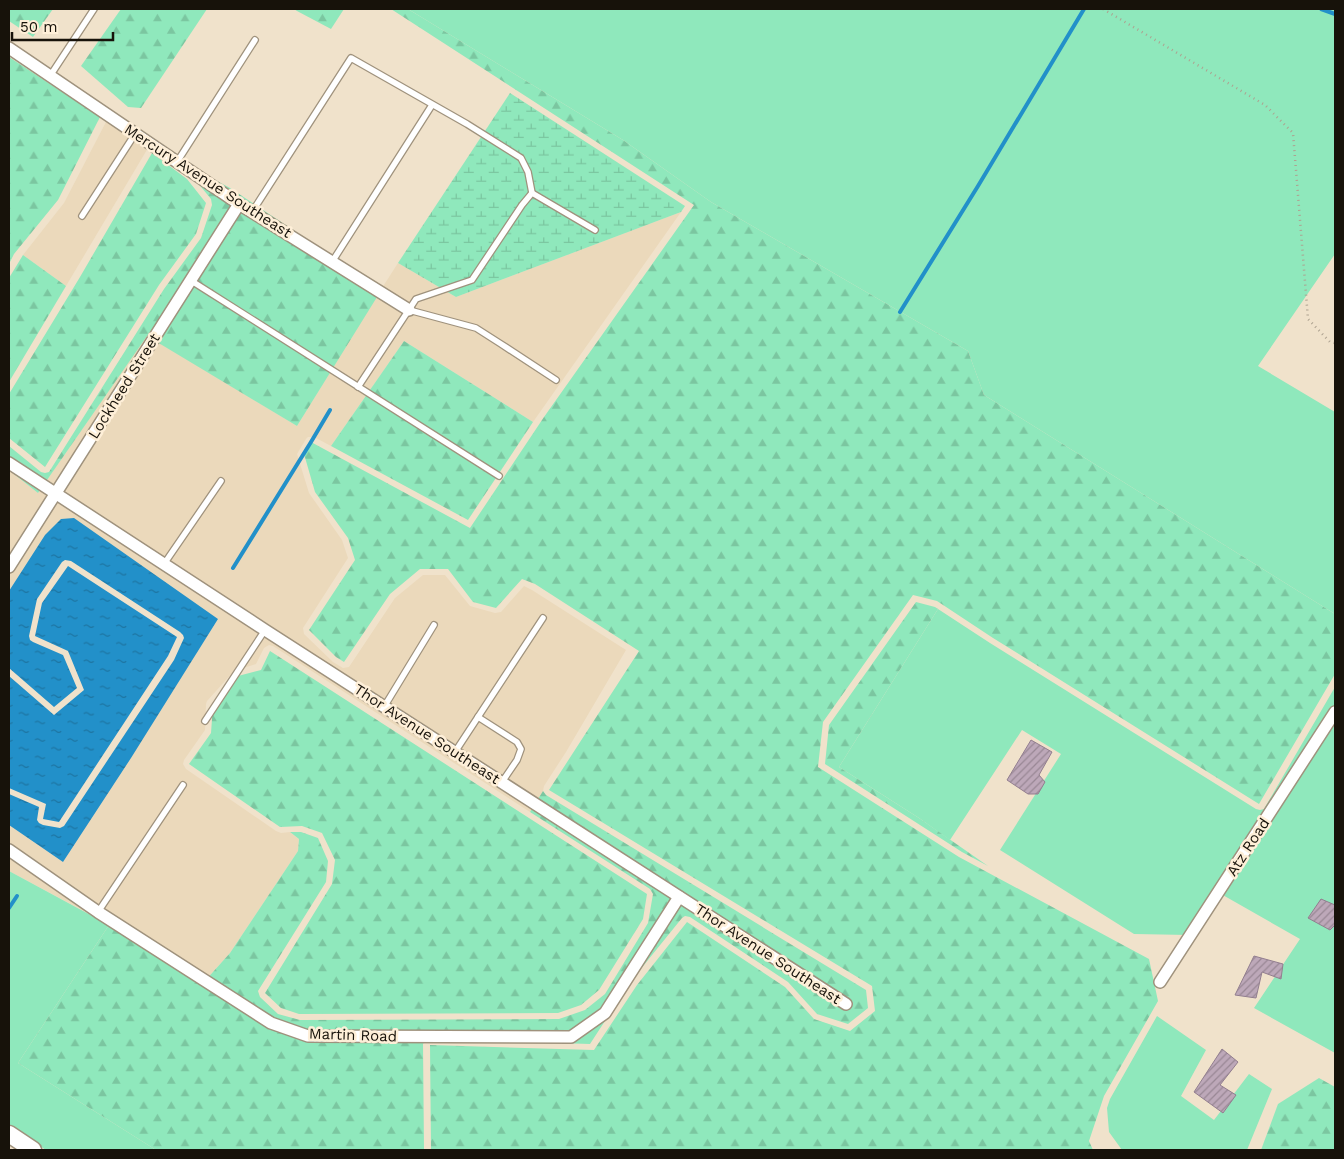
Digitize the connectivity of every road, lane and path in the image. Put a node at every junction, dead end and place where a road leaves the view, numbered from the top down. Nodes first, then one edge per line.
1 (94, 9) edge
2 (1103, 9) edge
3 (254, 40) dead end
4 (9, 48) edge
5 (50, 76) junction
6 (432, 105) junction
7 (135, 134) junction
8 (177, 162) junction
9 (532, 192) junction
10 (239, 204) junction
11 (252, 212) junction
12 (82, 216) dead end
13 (595, 230) dead end
14 (332, 262) junction
15 (190, 280) junction
16 (409, 310) junction
17 (1335, 343) edge
18 (556, 380) dead end
19 (358, 387) junction
20 (9, 463) edge
21 (499, 476) dead end
22 (221, 481) dead end
23 (56, 494) junction
24 (164, 564) junction
25 (9, 567) edge
26 (543, 618) dead end
27 (434, 625) dead end
28 (265, 630) junction
29 (384, 706) junction
30 (1335, 712) edge
31 (478, 717) junction
32 (205, 721) dead end
33 (455, 752) junction
34 (502, 782) junction
35 (183, 785) dead end
36 (9, 850) edge
37 (679, 897) junction
38 (98, 912) junction
39 (1160, 982) dead end
40 (846, 1004) dead end
41 (9, 1134) edge
42 (33, 1150) edge

1 - 5 lane
2 - 17 path
3 - 8 lane
4 - 5 street, Mercury Avenue Southeast
5 - 7 street, Mercury Avenue Southeast
6 - 9 lane
6 - 11 lane
6 - 14 lane
7 - 8 street, Mercury Avenue Southeast
7 - 12 lane
8 - 10 street, Mercury Avenue Southeast
9 - 13 lane
9 - 16 lane
10 - 11 street, Mercury Avenue Southeast
10 - 15 street, Lockheed Street
11 - 14 street, Mercury Avenue Southeast
14 - 16 street, Mercury Avenue Southeast
15 - 19 lane
15 - 23 street, Lockheed Street
16 - 18 lane
16 - 19 lane
19 - 21 lane
20 - 23 street, Thor Avenue Southeast
22 - 24 lane
23 - 24 street, Thor Avenue Southeast
23 - 25 street, Lockheed Street
24 - 28 street, Thor Avenue Southeast
26 - 31 lane
27 - 29 lane
28 - 29 street, Thor Avenue Southeast
28 - 32 lane
29 - 33 street, Thor Avenue Southeast
30 - 39 street, Atz Road
31 - 33 lane
31 - 34 lane
33 - 34 street, Thor Avenue Southeast
34 - 37 street, Thor Avenue Southeast
35 - 38 lane
36 - 38 street, Martin Road
37 - 38 street, Martin Road
37 - 40 street, Thor Avenue Southeast
41 - 42 main road

